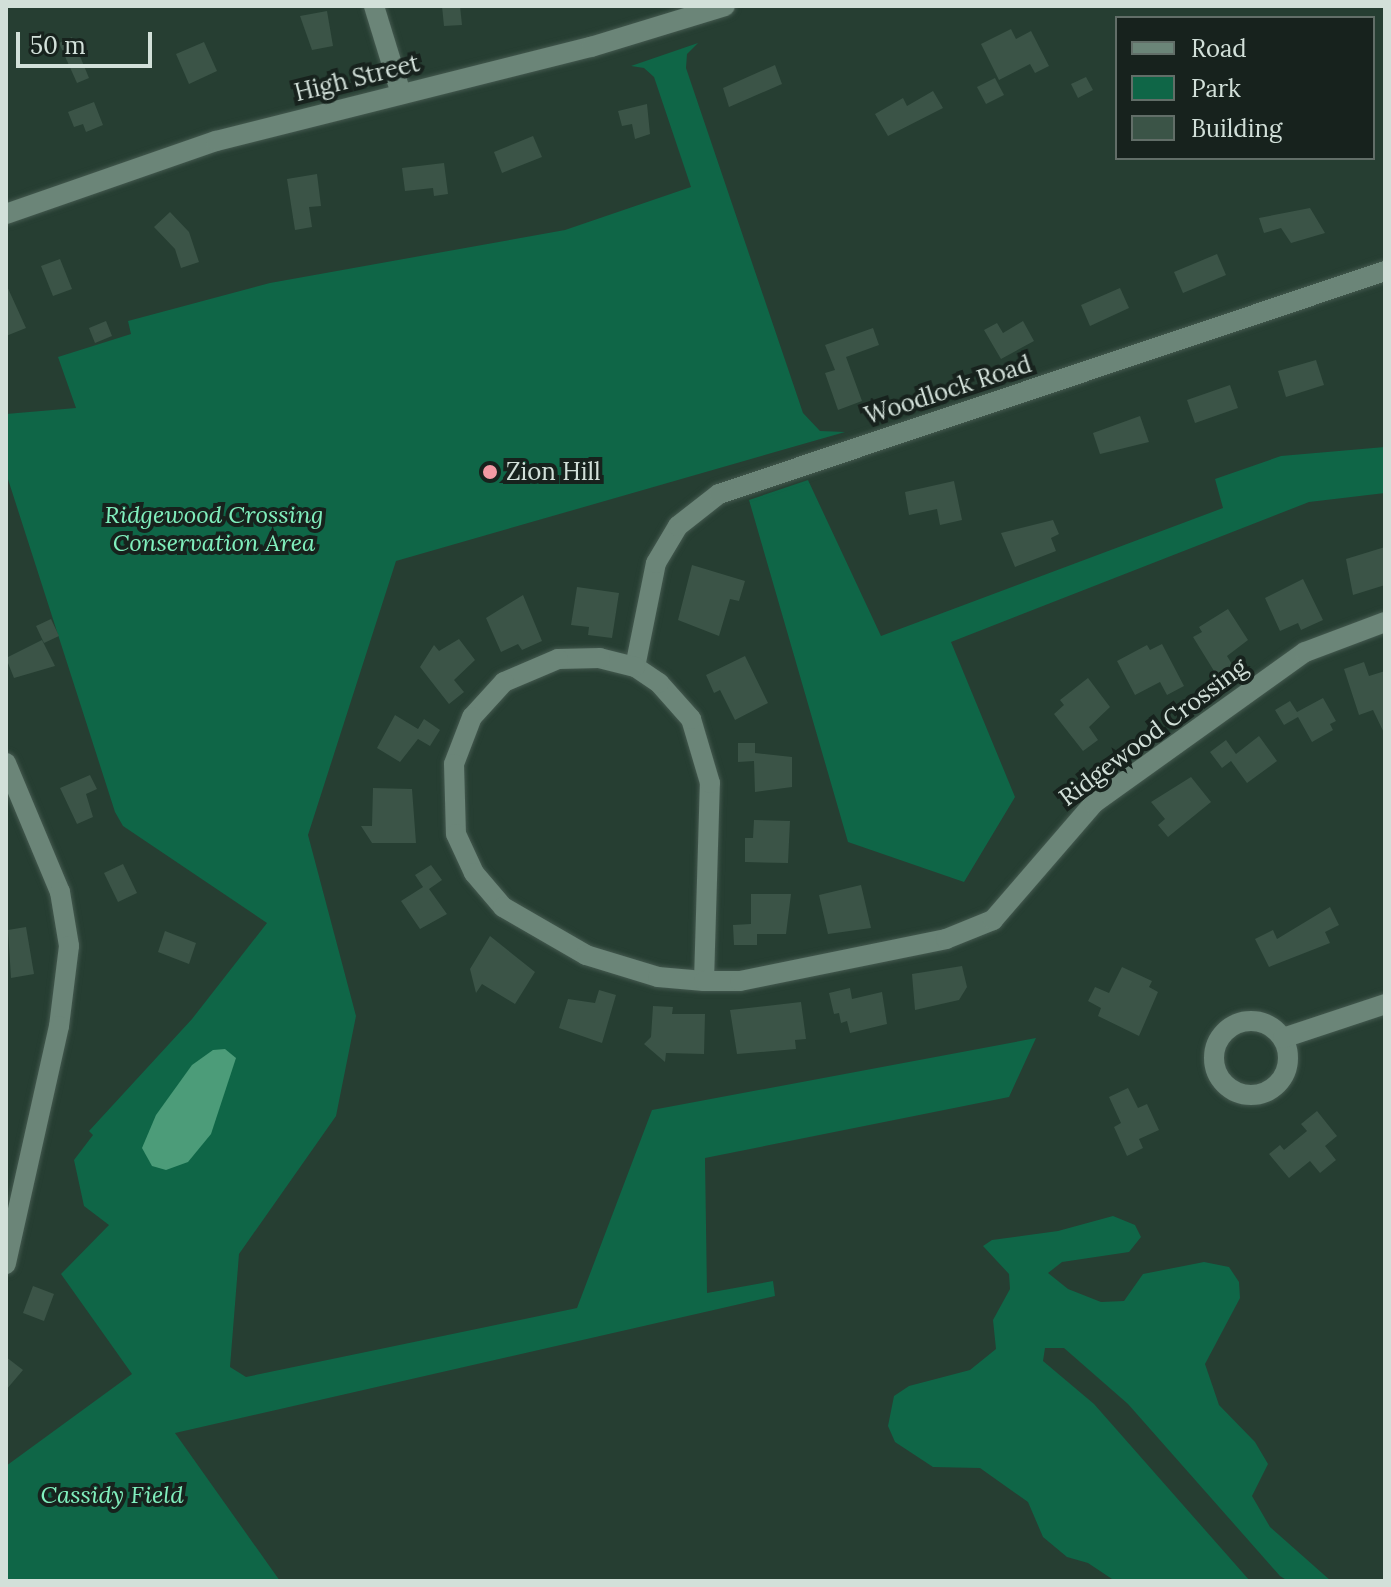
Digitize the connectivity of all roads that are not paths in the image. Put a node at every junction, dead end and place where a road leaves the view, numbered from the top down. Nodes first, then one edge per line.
1 (374, 6) edge
2 (725, 6) edge
3 (401, 94) junction
4 (6, 214) edge
5 (1385, 271) edge
6 (1385, 622) edge
7 (635, 667) junction
8 (6, 763) edge
9 (704, 981) junction
10 (1385, 1004) edge
11 (1283, 1038) dead end
12 (6, 1264) edge

1 - 3 street
2 - 3 street, High Street
3 - 4 street, High Street
5 - 7 street, Woodlock Road
6 - 9 street, Ridgewood Crossing
7 - 9 street, Ridgewood Crossing
7 - 9 street, Ridgewood Crossing
8 - 12 street
10 - 11 street

